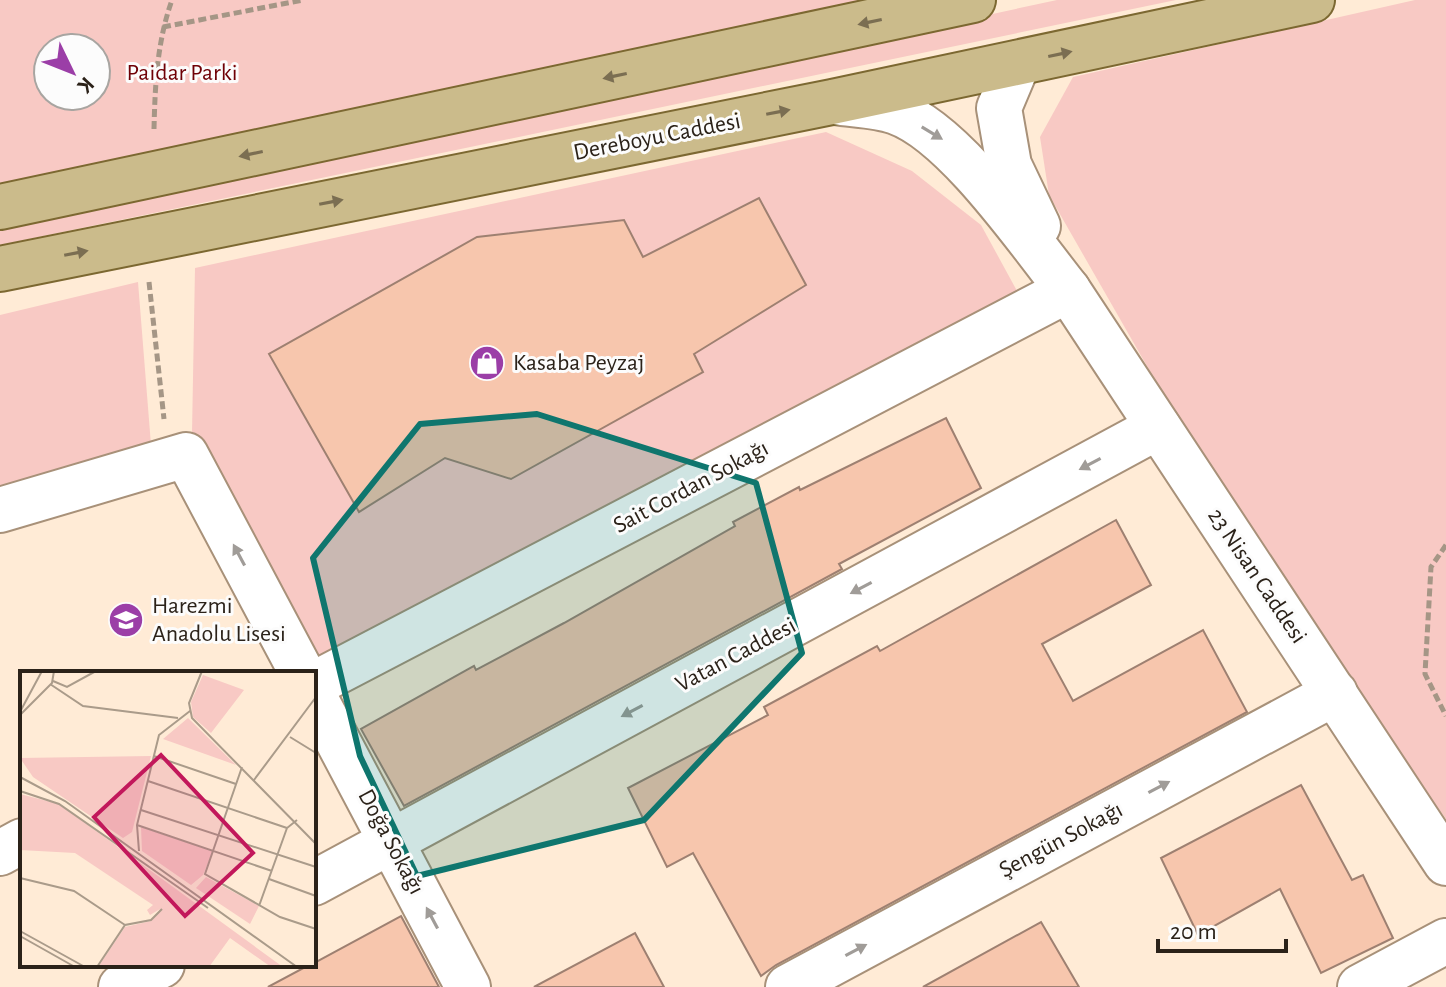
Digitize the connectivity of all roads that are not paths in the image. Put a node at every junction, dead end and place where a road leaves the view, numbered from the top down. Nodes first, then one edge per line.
1 (973, 0) edge
2 (1312, 0) edge
3 (1018, 63) junction
4 (832, 102) junction
5 (0, 207) edge
6 (0, 269) edge
7 (1068, 290) junction
8 (1158, 427) junction
9 (0, 510) edge
10 (301, 671) edge
11 (316, 683) edge
12 (1335, 693) junction
13 (316, 700) edge
14 (391, 841) junction
15 (20, 842) edge
16 (0, 853) edge
17 (1446, 863) edge
18 (316, 882) edge
19 (1446, 941) edge
20 (158, 967) edge
21 (121, 987) edge
22 (468, 987) edge
23 (788, 987) edge
24 (1360, 987) edge

1 -> 5 main road
3 -> 2 main road, Dereboyu Caddesi
3 - 4 main road, Dereboyu Caddesi
3 - 7 street
6 -> 4 main road, Dereboyu Caddesi
4 -> 7 street
7 - 8 street, 23 Nisan Caddesi
7 - 11 street, Sait Cordan Sokağı
8 - 12 street, 23 Nisan Caddesi
8 -> 14 street, Vatan Caddesi
10 -> 9 street
12 - 17 street, 23 Nisan Caddesi
23 -> 12 street, Şengün Sokağı
13 - 14 street, Doğa Sokağı
14 - 18 street, Vatan Caddesi
22 -> 14 street, Doğa Sokağı
15 - 16 street
19 - 24 street
20 - 21 street

